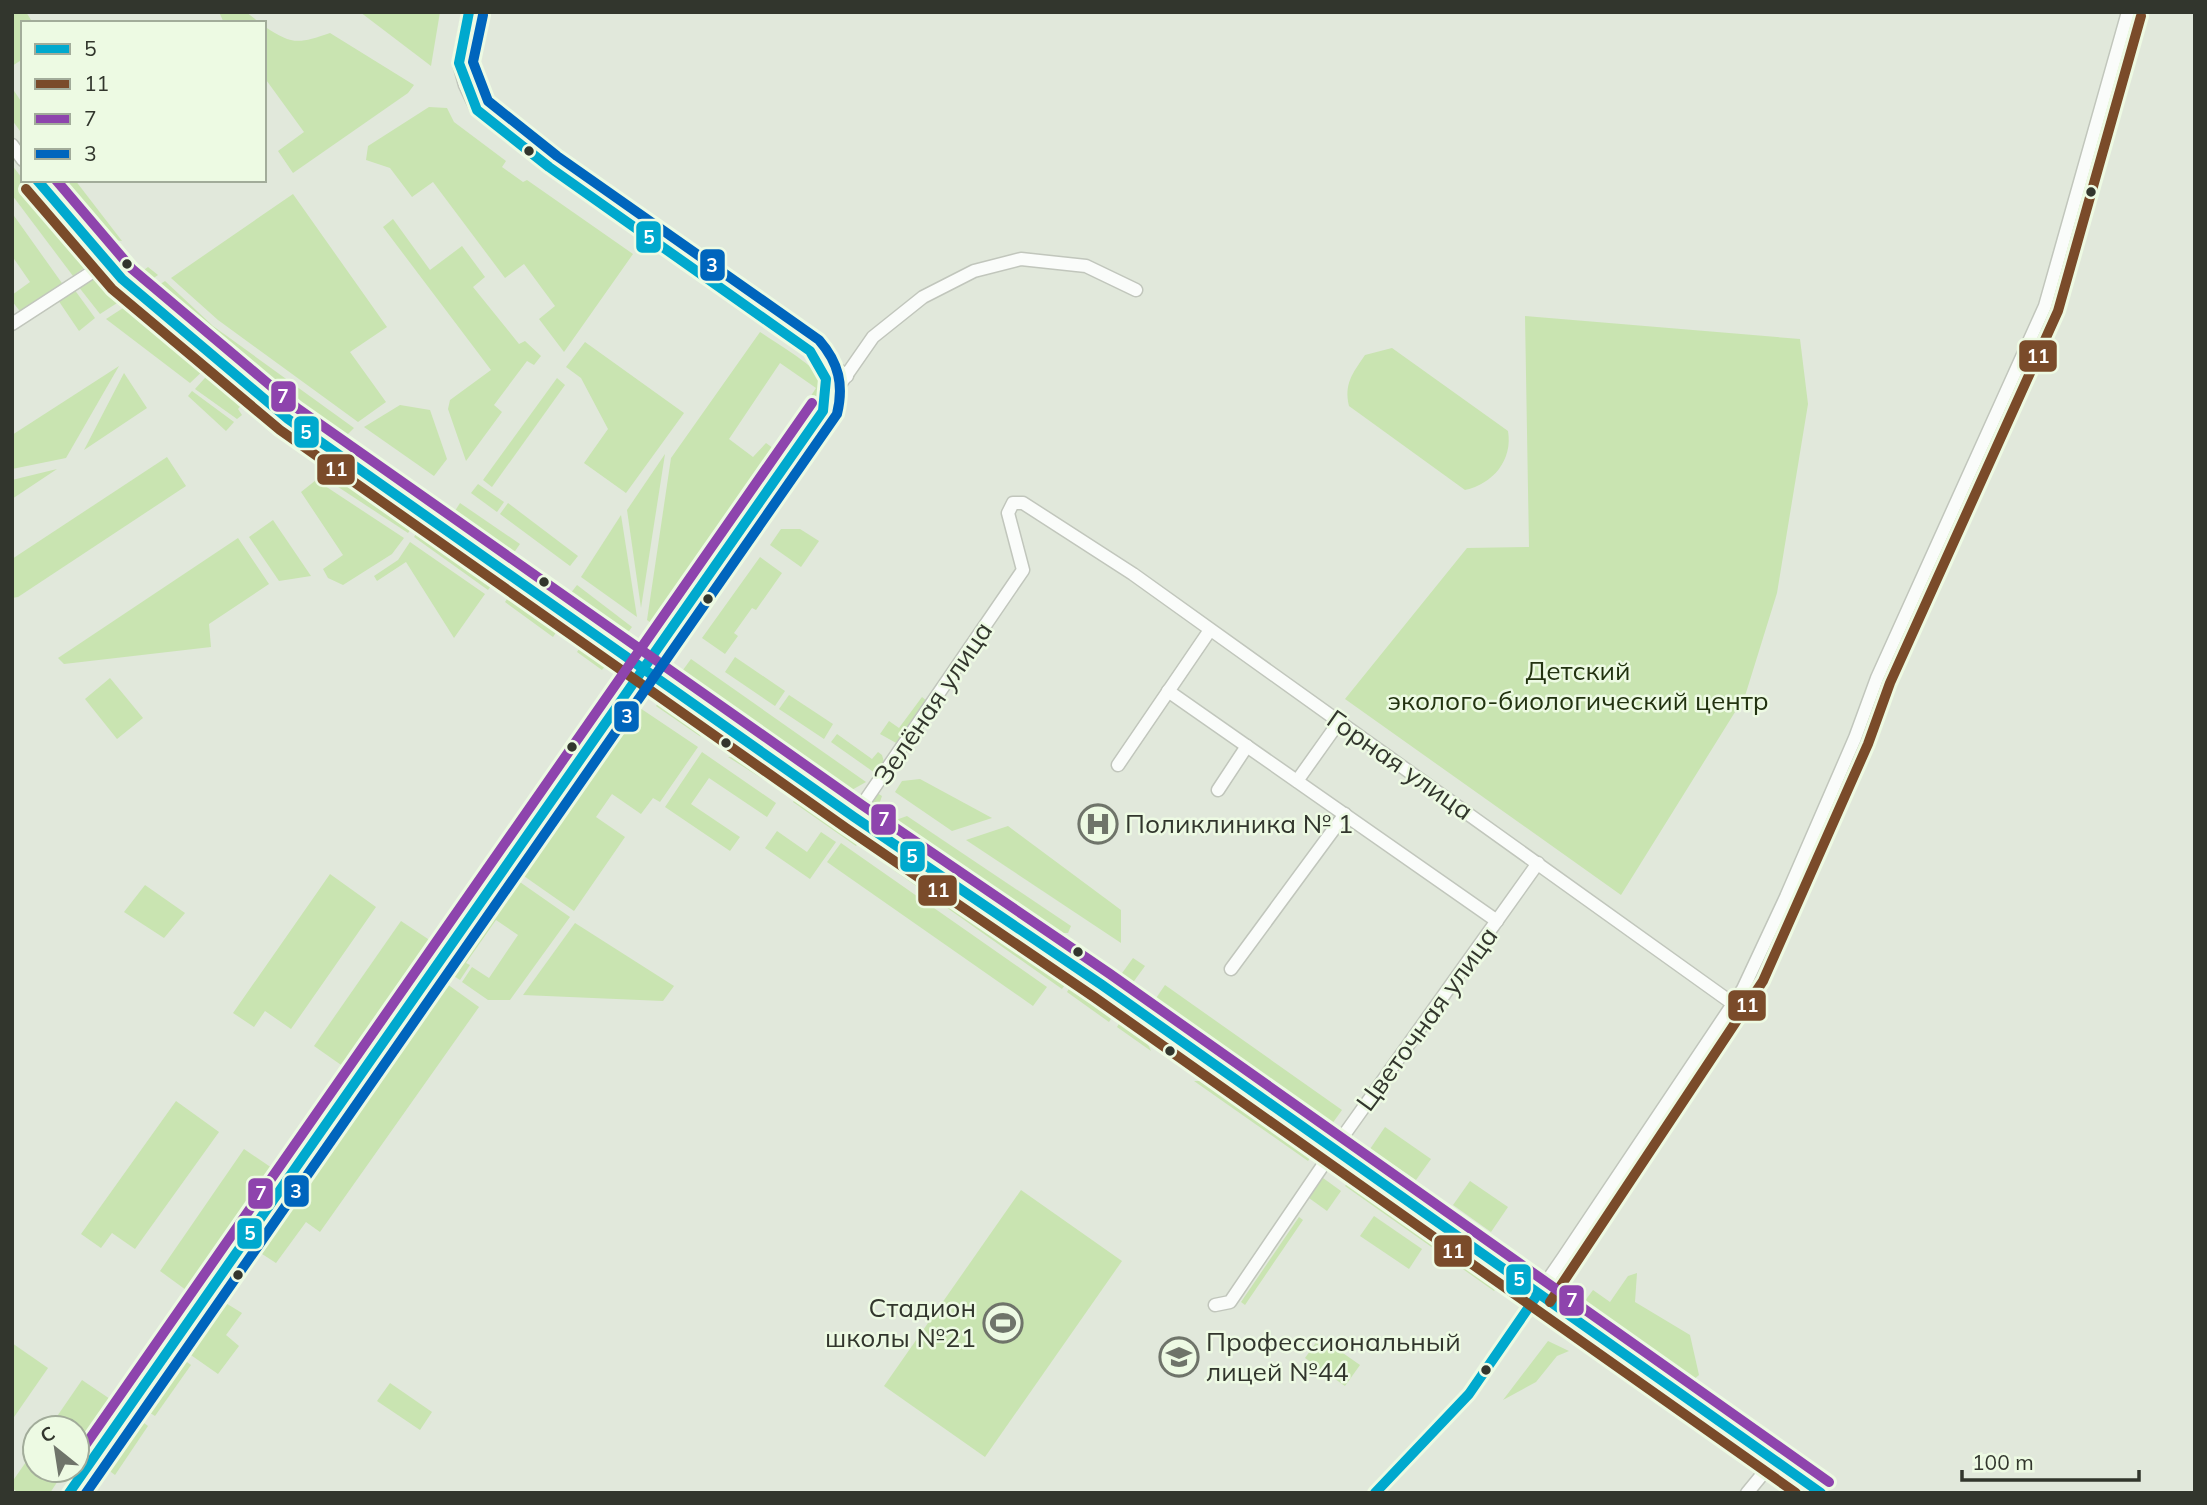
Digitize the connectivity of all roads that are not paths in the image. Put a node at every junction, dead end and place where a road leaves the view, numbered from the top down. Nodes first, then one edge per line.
1 (469, 12) edge
2 (2128, 12) edge
3 (39, 182) edge
4 (106, 263) junction
5 (1136, 290) dead end
6 (12, 324) edge
7 (810, 351) junction
8 (847, 376) junction
9 (824, 411) junction
10 (1012, 588) joint
11 (1210, 630) junction
12 (642, 668) junction
13 (1168, 691) junction
14 (1339, 722) junction
15 (1247, 746) junction
16 (1118, 765) dead end
17 (1297, 781) junction
18 (1218, 790) dead end
19 (1345, 814) junction
20 (854, 817) junction
21 (1538, 863) junction
22 (1497, 921) junction
23 (1231, 969) dead end
24 (1732, 1003) junction
25 (1334, 1149) junction
26 (1538, 1294) junction
27 (1215, 1306) dead end
28 (1770, 1457) junction
29 (69, 1493) edge
30 (1375, 1493) edge
31 (1747, 1493) edge
32 (1821, 1493) edge

1 - 7 street
2 - 24 street
3 - 4 street
4 - 6 street
4 - 12 street
5 - 8 street
7 - 8 street
7 - 9 street
8 - 9 street
9 - 12 street
10 - 11 street, Горная улица
10 - 20 street, Зелёная улица
11 - 13 street
11 - 14 street, Горная улица
12 - 20 street
12 - 29 street
13 - 15 street
13 - 16 street
14 - 17 street
14 - 21 street, Горная улица
15 - 17 street
15 - 18 street
17 - 19 street
19 - 22 street
19 - 23 street
20 - 25 street
21 - 22 street, Цветочная улица
21 - 24 street, Горная улица
22 - 25 street, Цветочная улица
24 - 26 street
25 - 26 street
25 - 27 street, Цветочная улица
26 - 28 street
26 - 30 street
28 - 31 street
28 - 32 street

